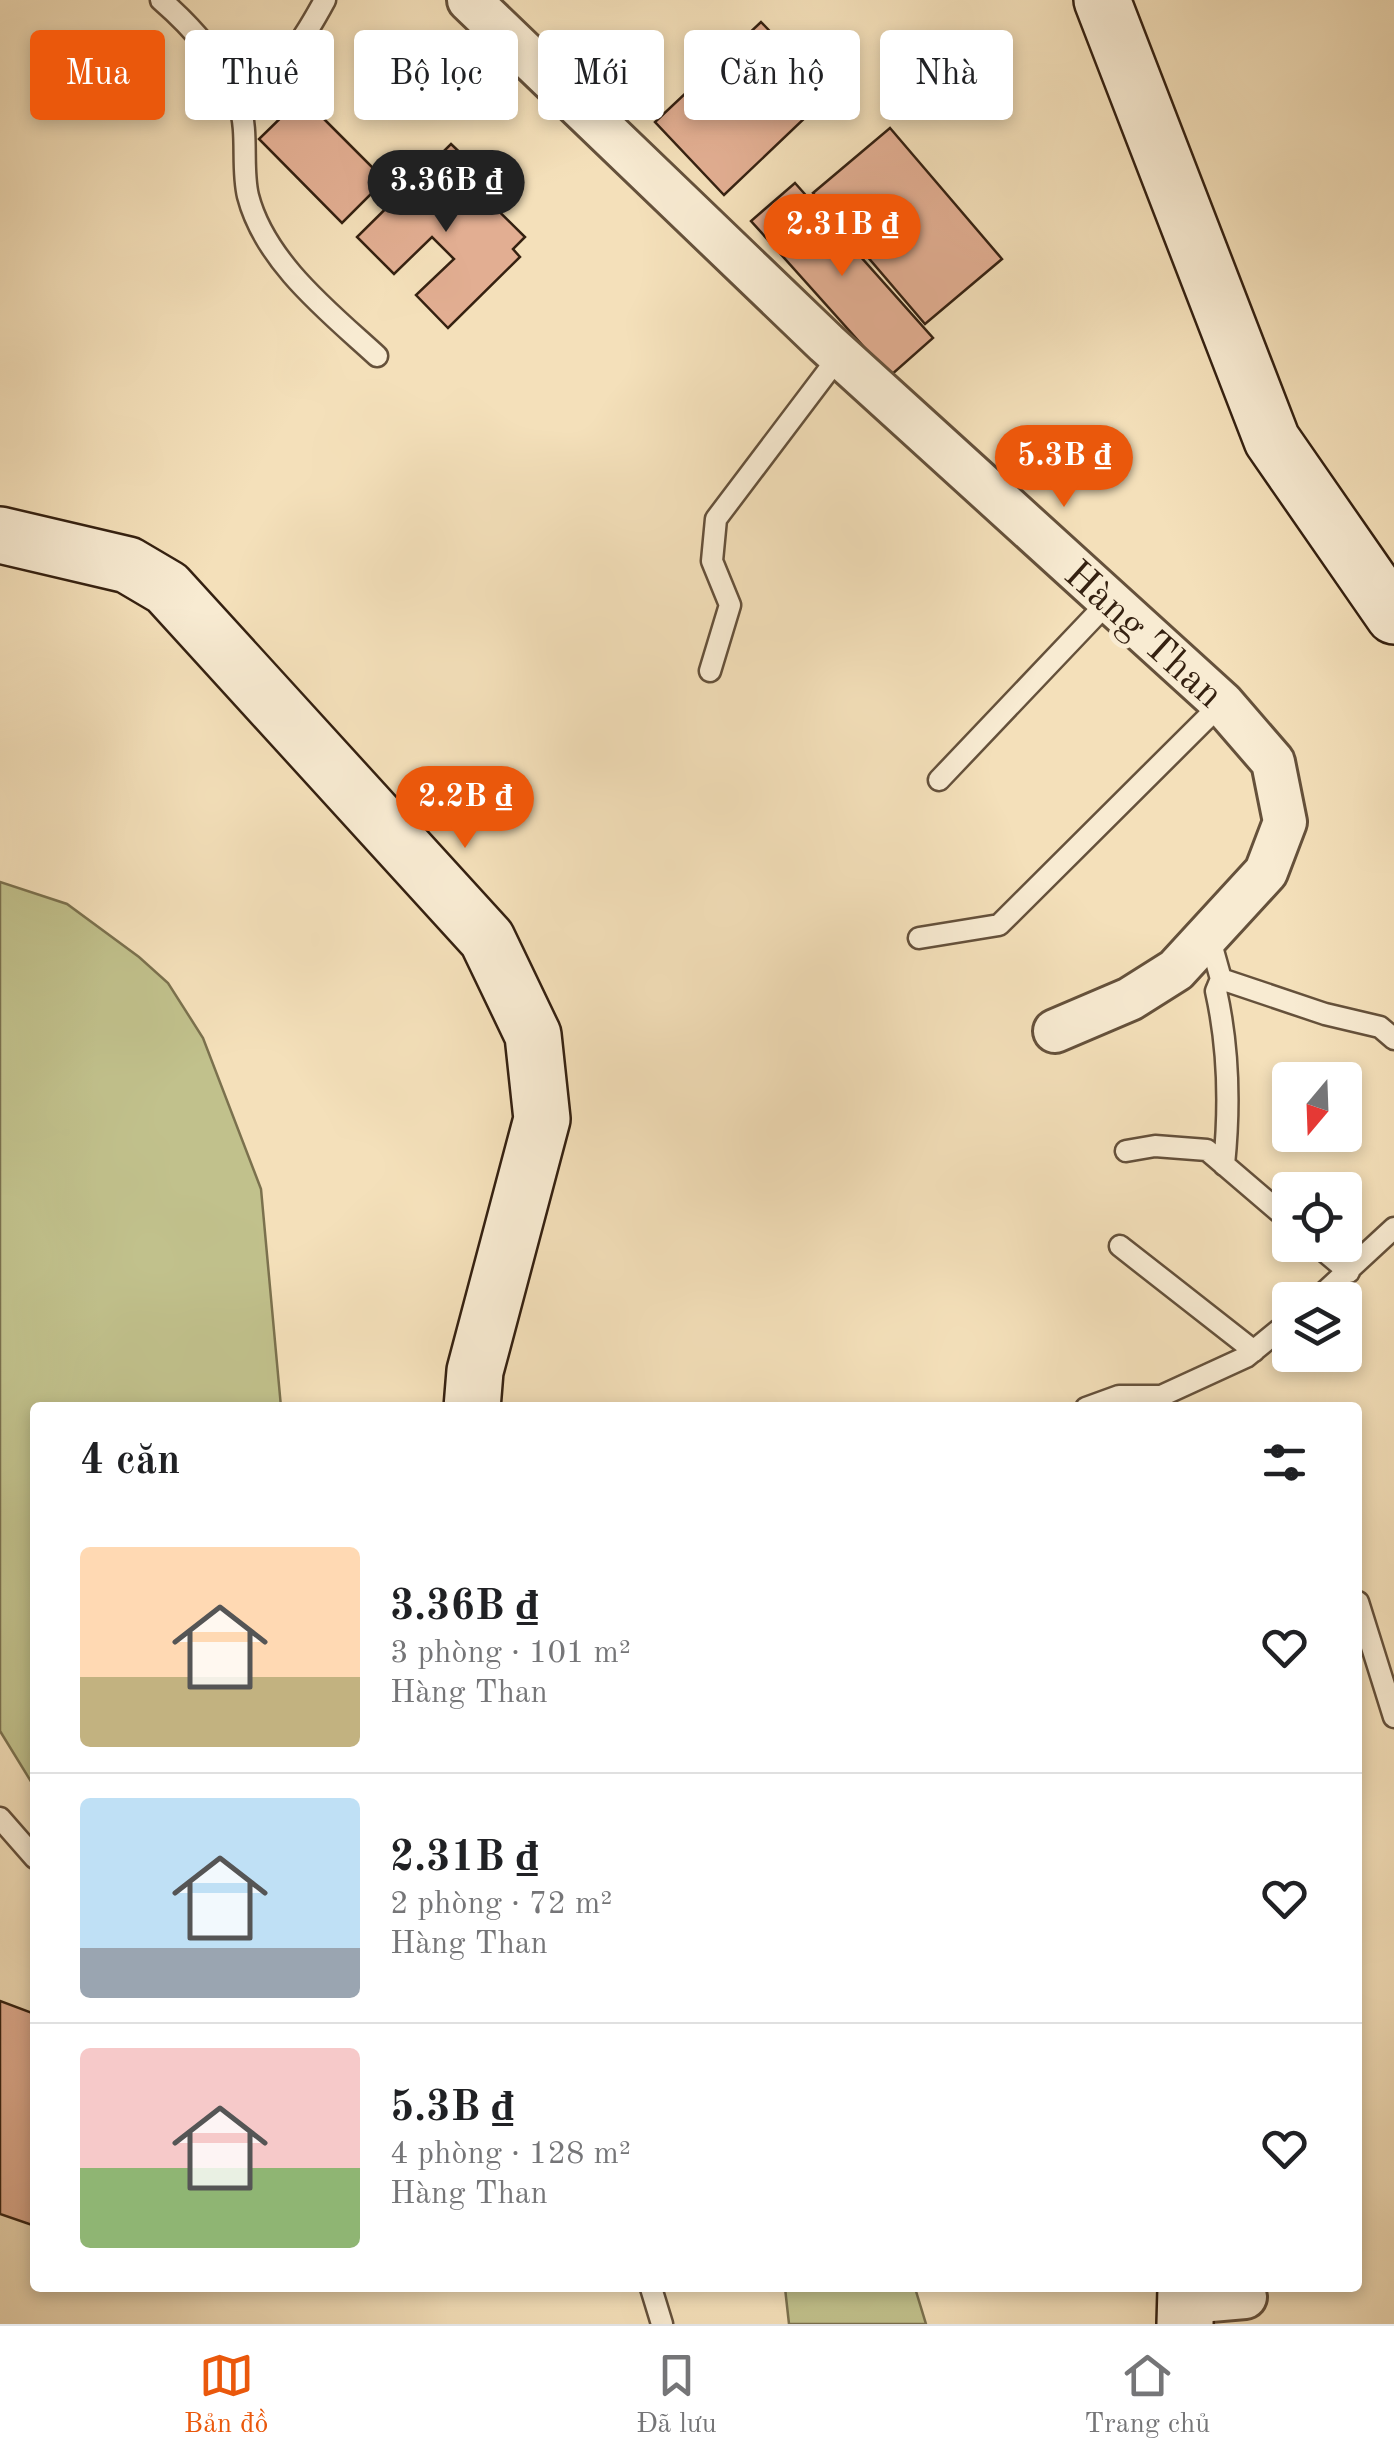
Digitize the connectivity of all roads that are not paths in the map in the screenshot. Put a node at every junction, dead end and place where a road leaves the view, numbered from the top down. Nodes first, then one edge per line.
1 (161, 0) edge
2 (324, 0) edge
3 (468, 0) edge
4 (1102, 0) edge
5 (188, 30) edge
6 (308, 30) edge
7 (239, 120) edge
8 (840, 355) junction
9 (377, 356) dead end
10 (0, 534) edge
11 (1110, 600) junction
12 (1394, 616) edge
13 (710, 671) dead end
14 (1222, 703) junction
15 (939, 780) dead end
16 (1209, 934) junction
17 (918, 938) dead end
18 (1221, 979) junction
19 (1055, 1031) dead end
20 (1394, 1039) edge
21 (1126, 1150) dead end
22 (1224, 1165) junction
23 (1272, 1206) edge
24 (1394, 1228) edge
25 (1120, 1246) dead end
26 (1337, 1262) edge
27 (1349, 1272) junction
28 (1337, 1282) edge
29 (1272, 1336) edge
30 (1254, 1351) junction
31 (473, 1402) edge
32 (1102, 1402) edge
33 (1362, 1615) edge
34 (1394, 1717) edge
35 (0, 1818) edge
36 (30, 1852) edge
37 (652, 2292) edge
38 (1245, 2303) edge
39 (1187, 2305) edge
40 (662, 2324) edge

1 - 5 lane
2 - 6 lane
3 - 8 street, Hàng Than
4 - 12 street
7 - 9 lane
8 - 11 street, Hàng Than
8 - 13 lane
10 - 31 street
11 - 14 street, Hàng Than
11 - 15 lane
14 - 16 street, Hàng Than
14 - 17 lane
16 - 18 lane
16 - 19 street, Hàng Than
18 - 20 lane
18 - 22 lane
21 - 22 lane
22 - 23 lane
24 - 27 lane
25 - 30 lane
26 - 27 lane
27 - 28 lane
29 - 30 lane
30 - 32 lane
33 - 34 lane
35 - 36 lane
37 - 40 lane
38 - 39 street

